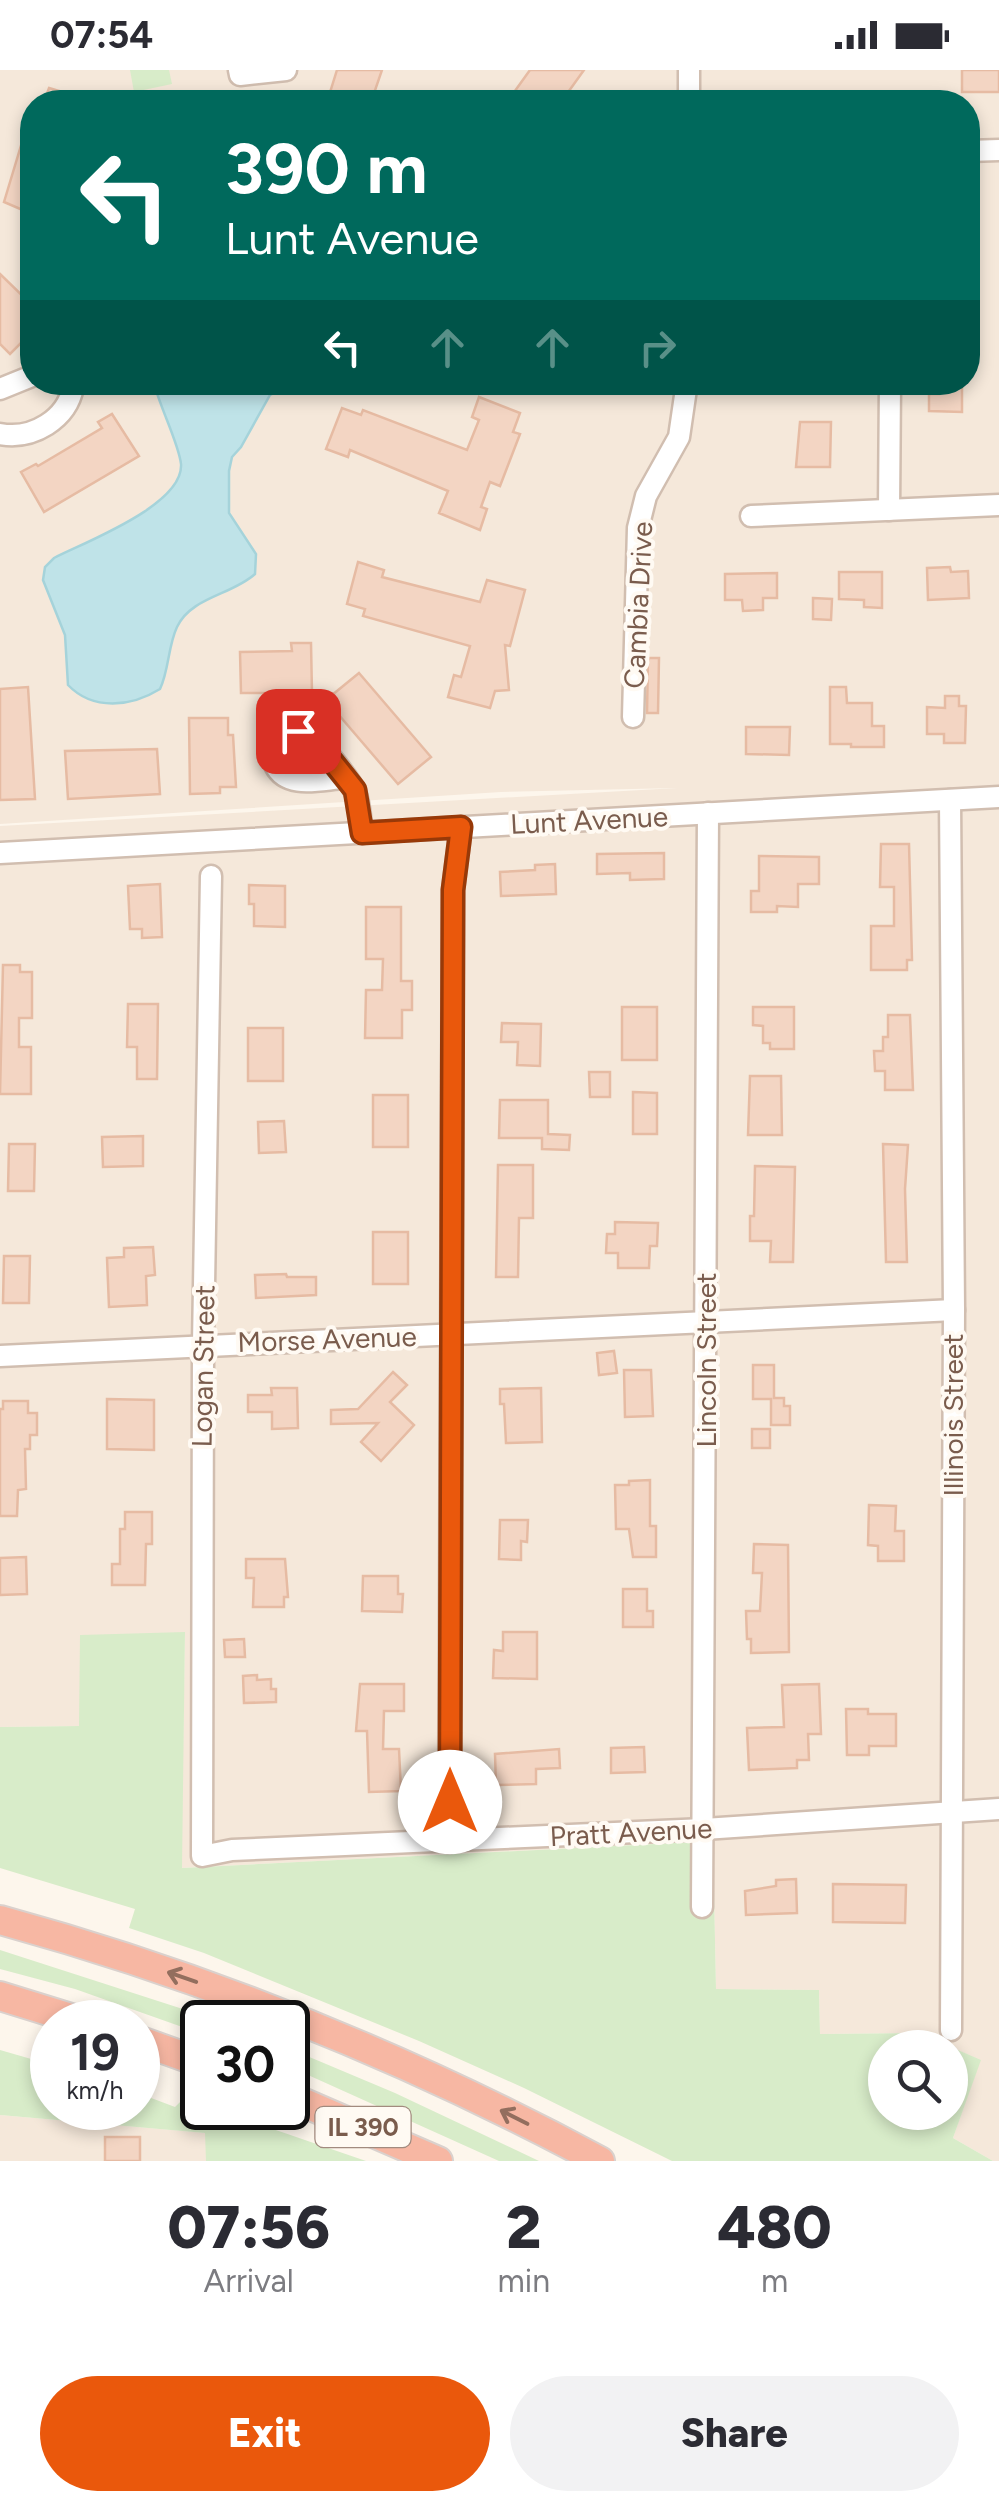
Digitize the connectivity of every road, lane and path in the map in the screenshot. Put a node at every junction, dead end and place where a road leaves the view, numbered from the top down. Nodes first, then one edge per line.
1 (239, 70) edge
2 (286, 70) edge
3 (72, 395) edge
4 (684, 395) edge
5 (890, 395) edge
6 (0, 434) edge
7 (999, 505) edge
8 (889, 510) junction
9 (751, 516) dead end
10 (633, 717) dead end
11 (345, 778) dead end
12 (999, 797) edge
13 (950, 800) junction
14 (708, 813) junction
15 (461, 827) junction
16 (362, 833) junction
17 (0, 852) edge
18 (211, 876) dead end
19 (954, 1310) junction
20 (706, 1324) junction
21 (451, 1334) junction
22 (203, 1344) junction
23 (0, 1356) edge
24 (999, 1809) edge
25 (951, 1812) junction
26 (704, 1829) junction
27 (449, 1842) junction
28 (202, 1856) joint
29 (702, 1907) dead end
30 (0, 1920) edge
31 (0, 1996) edge
32 (30, 2005) edge
33 (951, 2030) dead end
34 (310, 2106) edge
35 (438, 2161) edge
36 (600, 2161) edge

1 - 2 street
3 - 6 street
4 - 10 street, Cambia Drive
5 - 8 street
7 - 8 street
8 - 9 street
11 - 16 street
12 - 13 street, Lunt Avenue
13 - 14 street, Lunt Avenue
13 - 19 street, Illinois Street
14 - 15 street, Lunt Avenue
14 - 20 street, Lincoln Street
15 - 16 street, Lunt Avenue
15 - 21 street
16 - 17 street, Lunt Avenue
18 - 22 street, Logan Street
19 - 20 street, Morse Avenue
19 - 25 street, Illinois Street
20 - 21 street, Morse Avenue
20 - 26 street, Lincoln Street
21 - 22 street, Morse Avenue
21 - 27 street
22 - 23 street, Morse Avenue
22 - 28 street, Logan Street
24 - 25 street, Pratt Avenue
25 - 26 street, Pratt Avenue
25 - 33 street, Illinois Street
26 - 27 street, Pratt Avenue
26 - 29 street, Lincoln Street
27 - 28 street, Pratt Avenue
36 -> 30 highway, IL 390
31 - 32 highway
34 - 35 highway, IL 390

